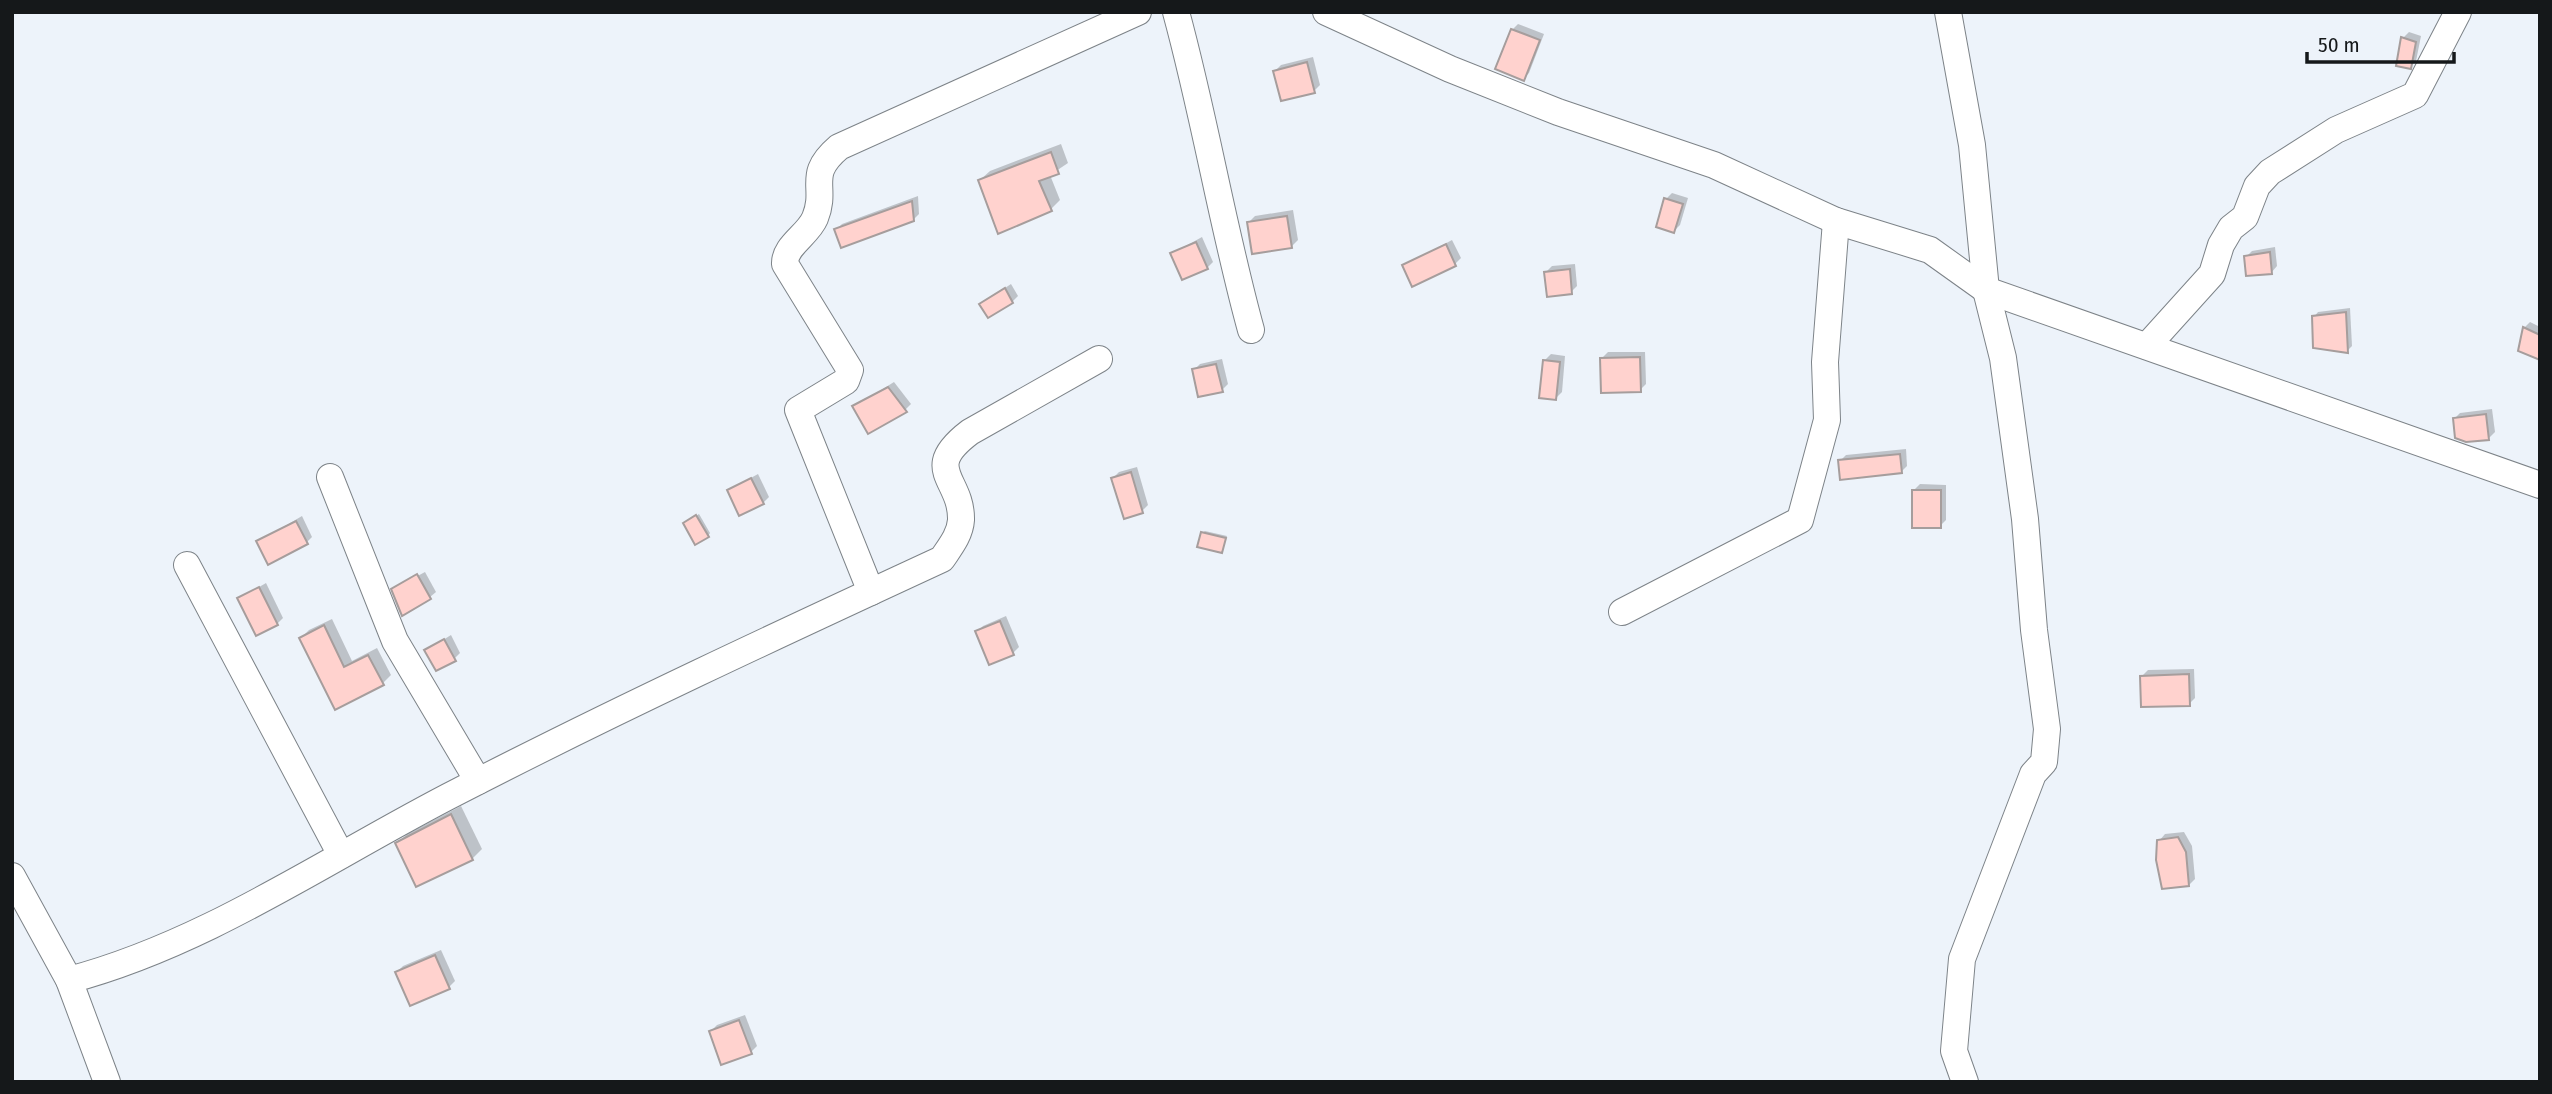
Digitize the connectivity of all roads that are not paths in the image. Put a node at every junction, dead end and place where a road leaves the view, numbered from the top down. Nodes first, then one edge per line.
1 (1138, 12) edge
2 (1176, 12) edge
3 (1326, 12) edge
4 (1948, 12) edge
5 (2458, 12) edge
6 (1836, 221) junction
7 (1986, 289) junction
8 (1251, 330) dead end
9 (2147, 346) junction
10 (1099, 359) dead end
11 (330, 477) dead end
12 (2540, 485) edge
13 (187, 565) dead end
14 (871, 592) junction
15 (1622, 612) dead end
16 (478, 781) junction
17 (341, 855) junction
18 (12, 876) edge
19 (69, 980) junction
20 (102, 1080) edge
21 (1965, 1082) edge

1 - 14 street
2 - 8 street
3 - 6 street
4 - 7 street
5 - 9 street
6 - 7 street
6 - 15 street
7 - 9 street
7 - 21 street
9 - 12 street
10 - 14 street
11 - 16 street
13 - 17 street
14 - 16 street
16 - 17 street
17 - 19 street
18 - 19 street
19 - 20 street

